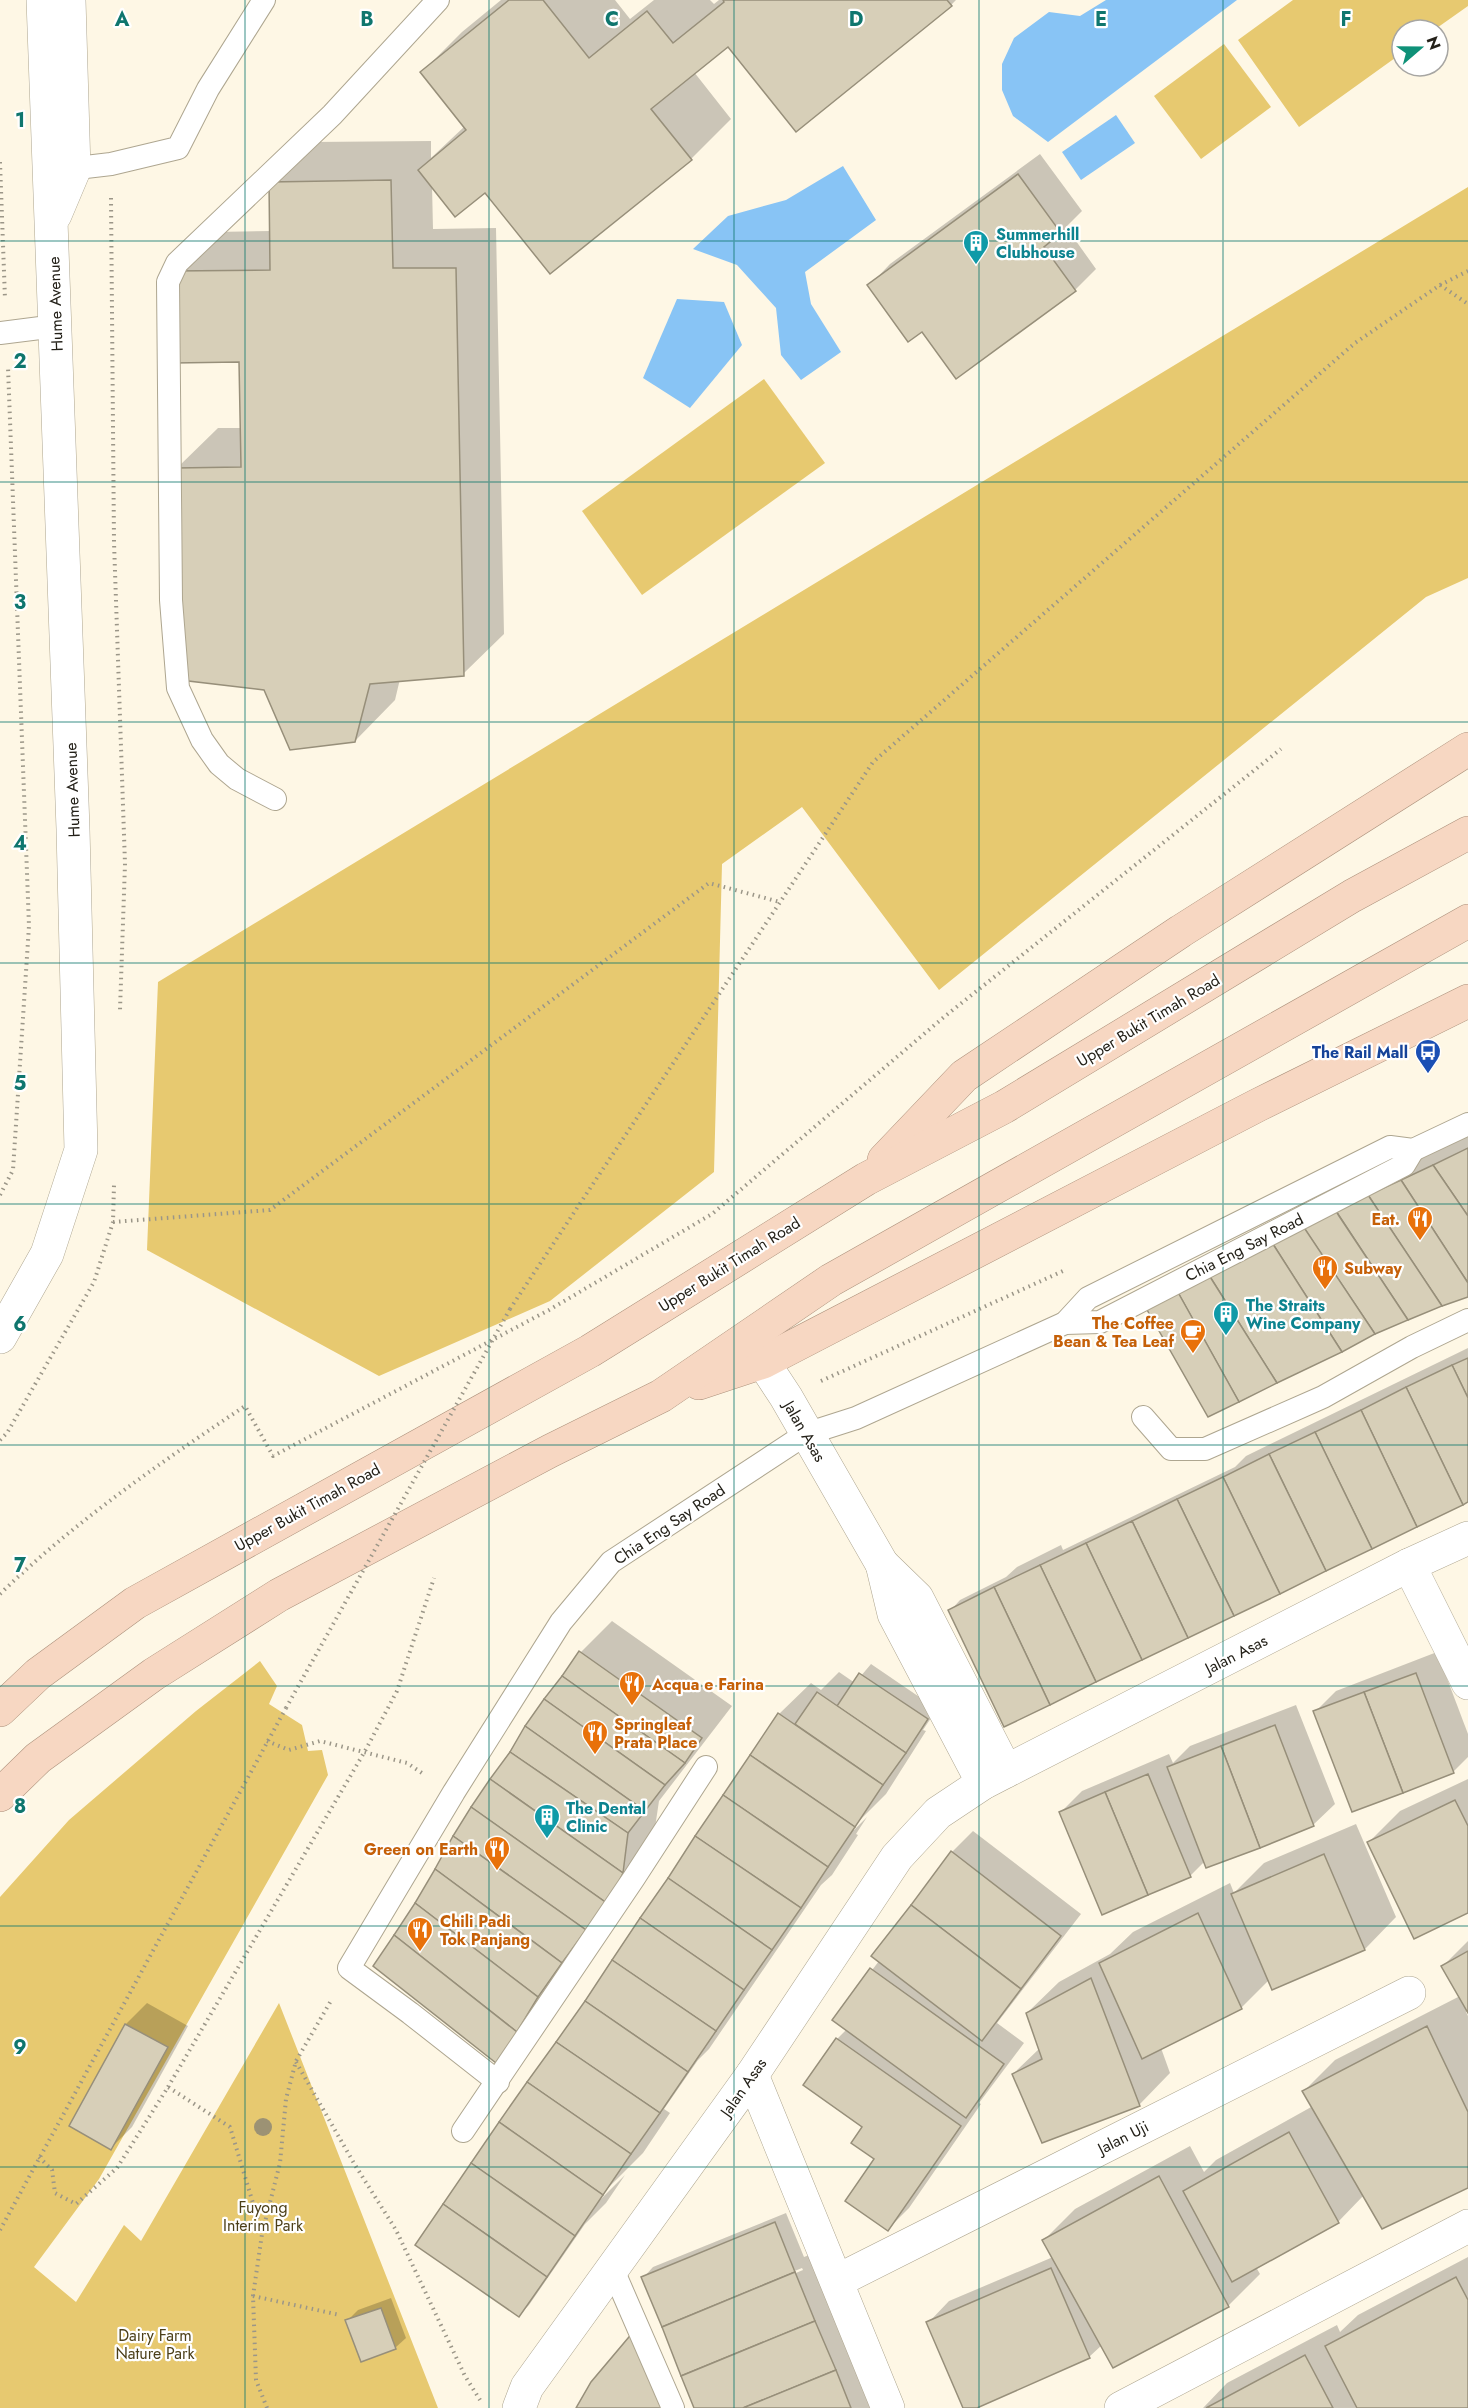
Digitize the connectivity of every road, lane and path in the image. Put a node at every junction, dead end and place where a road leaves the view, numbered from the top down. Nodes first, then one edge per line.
1 (43, 0) edge
2 (69, 0) edge
3 (264, 0) edge
4 (438, 0) edge
5 (0, 162) edge
6 (61, 170) junction
7 (1468, 270) edge
8 (1440, 285) junction
9 (1468, 304) edge
10 (56, 326) junction
11 (3, 332) edge
12 (1281, 749) dead end
13 (1468, 749) edge
14 (275, 799) dead end
15 (1468, 833) edge
16 (780, 902) junction
17 (1468, 921) edge
18 (1468, 1001) edge
19 (1468, 1124) edge
20 (866, 1179) junction
21 (0, 1195) edge
22 (113, 1222) dead end
23 (1468, 1320) edge
24 (0, 1337) edge
25 (763, 1362) junction
26 (661, 1396) junction
27 (1143, 1417) dead end
28 (807, 1434) junction
29 (1468, 1538) edge
30 (1409, 1565) junction
31 (434, 1578) dead end
32 (0, 1594) edge
33 (1468, 1683) edge
34 (0, 1710) edge
35 (267, 1741) junction
36 (365, 1751) junction
37 (706, 1767) dead end
38 (994, 1777) junction
39 (454, 1792) junction
40 (0, 1795) edge
41 (1409, 1993) dead end
42 (328, 2006) dead end
43 (296, 2061) junction
44 (752, 2075) junction
45 (498, 2082) junction
46 (168, 2087) junction
47 (463, 2131) dead end
48 (39, 2157) junction
49 (1468, 2226) edge
50 (0, 2230) edge
51 (262, 2234) junction
52 (613, 2270) junction
53 (837, 2281) junction
54 (253, 2296) junction
55 (340, 2315) dead end
56 (267, 2408) edge
57 (486, 2408) edge
58 (519, 2408) edge
59 (673, 2408) edge
60 (888, 2408) edge
61 (1121, 2408) edge

1 - 6 street, Hume Avenue
2 - 6 street, Hume Avenue
3 - 6 lane
4 - 14 lane
5 - 11 path
6 - 10 street, Hume Avenue
7 - 8 path
8 - 9 path
8 - 16 path
10 - 11 lane
10 - 24 street, Hume Avenue
11 - 21 path
12 - 32 path
13 - 20 highway
15 - 20 highway, Upper Bukit Timah Road
16 - 22 path
16 - 35 path, bridge
17 - 26 highway
18 - 25 highway
19 - 28 lane, Chia Eng Say Road
20 - 34 highway, Upper Bukit Timah Road
23 - 27 lane
25 - 26 highway
25 - 28 street, Jalan Asas
26 - 40 highway
28 - 38 street, Jalan Asas
28 - 39 lane, Chia Eng Say Road
29 - 30 street, Jalan Asas
30 - 33 street
30 - 38 street, Jalan Asas
31 - 36 path
35 - 36 path
35 - 48 path
36 - 39 path
36 - 46 path
37 - 45 lane
38 - 44 street, Jalan Asas
39 - 45 lane, Chia Eng Say Road
41 - 53 street, Jalan Uji
42 - 43 path
43 - 51 path
43 - 57 path
44 - 52 street, Jalan Asas
44 - 53 street
45 - 47 lane
46 - 48 path
46 - 51 path
48 - 50 path
49 - 61 street
51 - 54 path
52 - 58 street, Jalan Asas
52 - 59 lane
53 - 60 street
54 - 55 path
54 - 56 path

